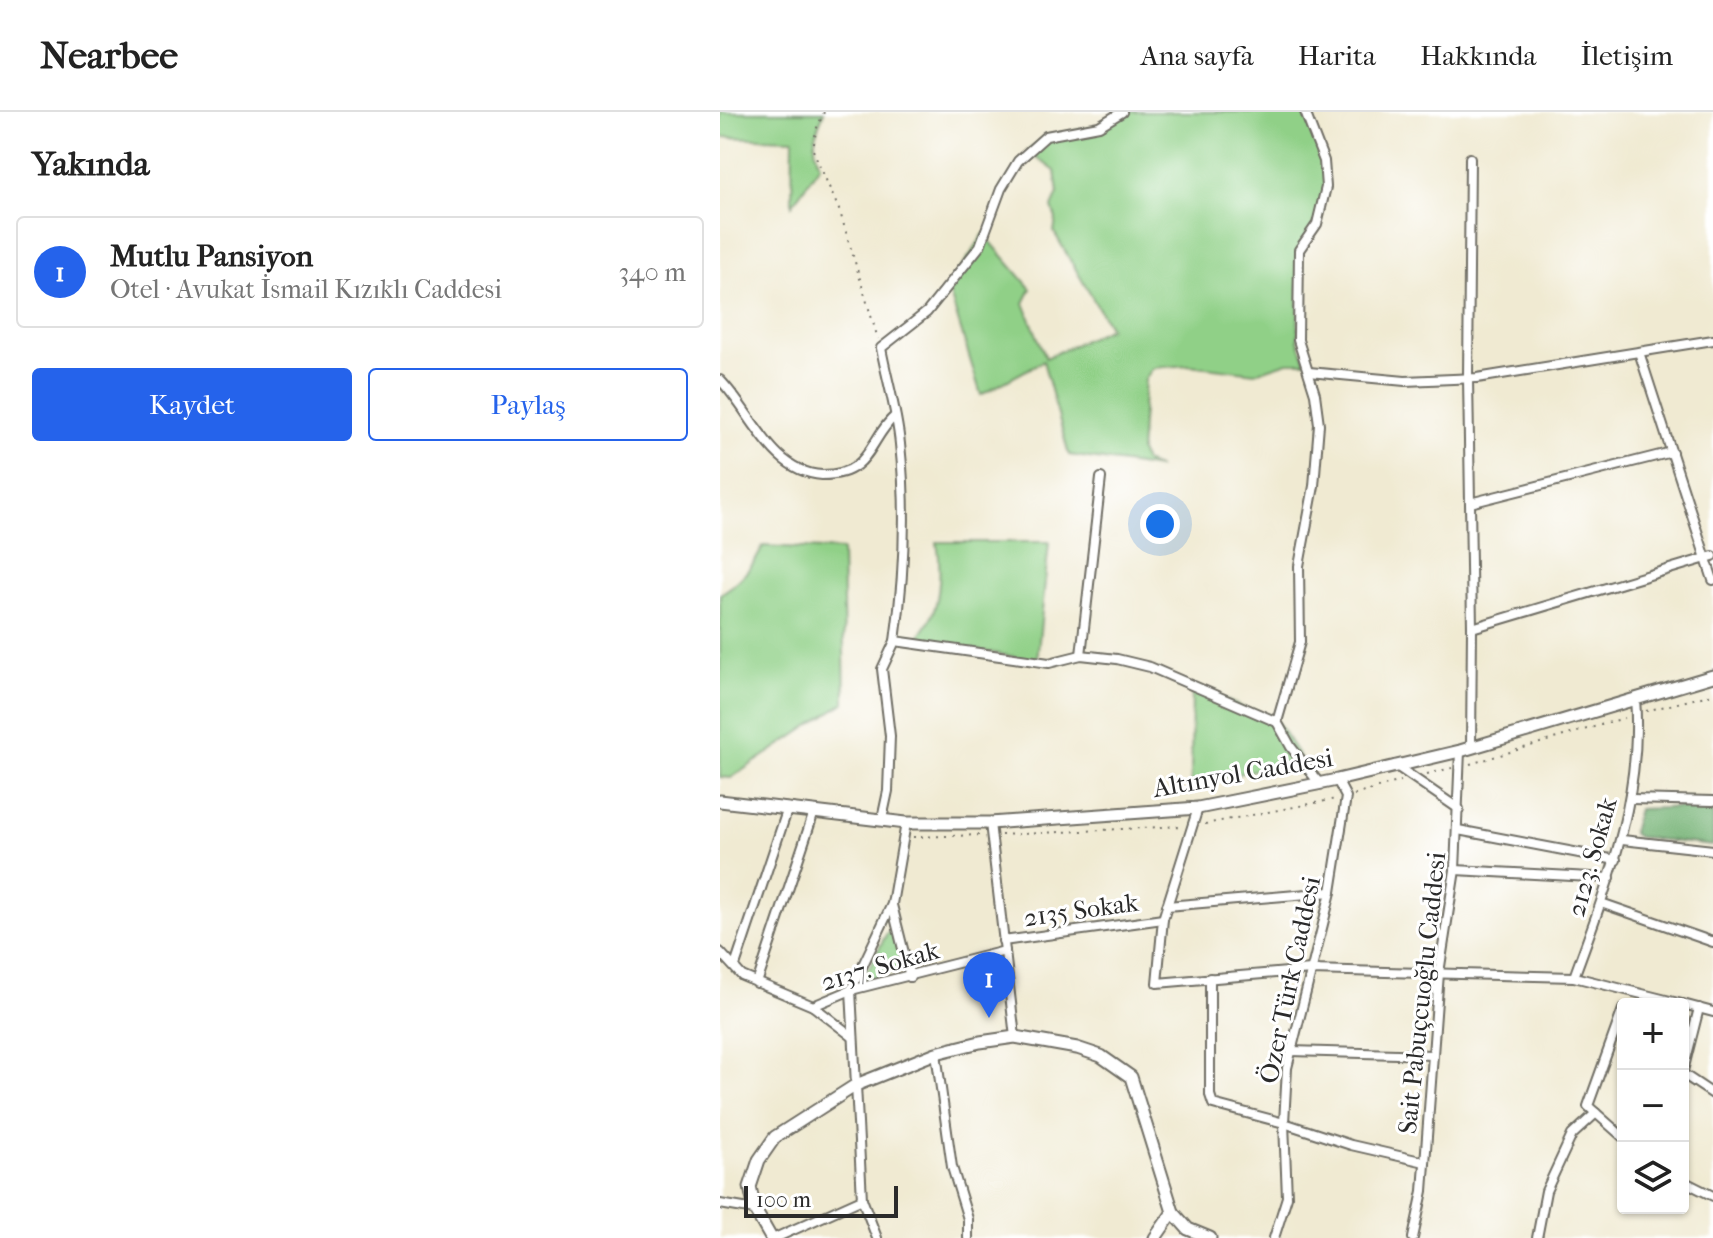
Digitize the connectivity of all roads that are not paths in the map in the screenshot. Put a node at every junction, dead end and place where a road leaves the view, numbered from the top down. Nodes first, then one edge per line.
1 (1122, 112) edge
2 (1305, 112) edge
3 (1470, 158) dead end
4 (1713, 340) edge
5 (1639, 352) junction
6 (1309, 372) junction
7 (1468, 378) junction
8 (720, 380) edge
9 (895, 416) junction
10 (1672, 452) junction
11 (1101, 478) dead end
12 (1470, 503) junction
13 (1710, 557) edge
14 (1713, 580) edge
15 (1472, 628) junction
16 (895, 641) junction
17 (1081, 655) junction
18 (1713, 676) edge
19 (1635, 698) junction
20 (1277, 722) junction
21 (1466, 749) junction
22 (1395, 765) junction
23 (1337, 780) junction
24 (1319, 783) junction
25 (1631, 799) junction
26 (720, 801) edge
27 (1713, 801) edge
28 (788, 808) junction
29 (1198, 808) junction
30 (1459, 809) junction
31 (814, 812) junction
32 (882, 819) junction
33 (906, 823) junction
34 (990, 823) junction
35 (1458, 830) junction
36 (1622, 840) junction
37 (1713, 850) edge
38 (1616, 860) junction
39 (1455, 870) junction
40 (1610, 878) junction
41 (1331, 892) junction
42 (1601, 903) junction
43 (892, 904) junction
44 (1167, 906) junction
45 (1163, 919) junction
46 (1003, 941) junction
47 (1713, 942) edge
48 (1005, 951) junction
49 (720, 952) edge
50 (735, 966) junction
51 (1311, 970) junction
52 (1439, 973) junction
53 (910, 977) junction
54 (1574, 977) junction
55 (1210, 978) junction
56 (757, 983) junction
57 (851, 990) junction
58 (1630, 991) junction
59 (1627, 998) edge
60 (1659, 998) edge
61 (813, 1006) junction
62 (1689, 1006) edge
63 (1699, 1008) junction
64 (1713, 1012) edge
65 (1617, 1025) edge
66 (853, 1037) junction
67 (1015, 1037) junction
68 (1291, 1051) junction
69 (936, 1053) junction
70 (1433, 1055) junction
71 (1684, 1070) edge
72 (1689, 1076) edge
73 (856, 1085) junction
74 (1713, 1094) edge
75 (1596, 1113) junction
76 (1284, 1123) junction
77 (1617, 1132) edge
78 (1425, 1162) junction
79 (1689, 1184) edge
80 (1713, 1196) edge
81 (862, 1199) junction
82 (720, 1204) edge
83 (755, 1210) junction
84 (1173, 1212) junction
85 (773, 1238) edge
86 (877, 1238) edge
87 (968, 1238) edge
88 (1155, 1238) edge
89 (1210, 1238) edge
90 (1274, 1238) edge
91 (1413, 1238) edge
92 (1537, 1238) edge

1 - 9 street
2 - 6 street
3 - 7 street, Sait Pabuçcuoğlu Caddesi
4 - 5 street
5 - 7 street
5 - 10 street
6 - 7 street
6 - 20 street
7 - 12 street, Sait Pabuçcuoğlu Caddesi
8 - 9 street
9 - 16 street
10 - 12 street
10 - 13 street
11 - 17 street
12 - 15 street, Sait Pabuçcuoğlu Caddesi
13 - 14 street
13 - 15 street
15 - 21 street, Sait Pabuçcuoğlu Caddesi
16 - 17 street
16 - 32 street
17 - 20 street
18 - 19 main road, Altınyol Caddesi
19 - 21 main road, Altınyol Caddesi
19 - 25 street, 2123. Sokak
20 - 24 street
21 - 22 main road, Altınyol Caddesi
21 - 30 street, Sait Pabuçcuoğlu Caddesi
22 - 23 main road, Altınyol Caddesi
22 - 30 street
23 - 24 main road, Altınyol Caddesi
23 - 41 street, Özer Türk Caddesi
24 - 29 main road, Altınyol Caddesi
25 - 27 street
25 - 36 street, 2123. Sokak
26 - 28 main road, Altınyol Caddesi
28 - 31 main road, Altınyol Caddesi
28 - 50 street
29 - 34 main road, Altınyol Caddesi
29 - 44 street
30 - 35 street, Sait Pabuçcuoğlu Caddesi
31 - 32 main road, Altınyol Caddesi
31 - 56 street
32 - 33 main road, Altınyol Caddesi
33 - 34 main road, Altınyol Caddesi
33 - 43 street
34 - 46 street
35 - 38 street
35 - 39 street, Sait Pabuçcuoğlu Caddesi
36 - 37 street
36 - 38 street, 2123. Sokak
38 - 40 street, 2123. Sokak
39 - 40 street
39 - 52 street, Sait Pabuçcuoğlu Caddesi
40 - 42 street, 2123. Sokak
41 - 44 street
41 - 51 street, Özer Türk Caddesi
42 - 47 street
42 - 54 street, 2123. Sokak
43 - 53 street
43 - 57 street
44 - 45 street
45 - 46 street, 2135 Sokak
45 - 55 street
46 - 48 street
48 - 53 street, 2137. Sokak
48 - 67 street
49 - 50 street
50 - 56 street
51 - 52 street
51 - 55 street
51 - 68 street, Özer Türk Caddesi
52 - 54 street
52 - 70 street, Sait Pabuçcuoğlu Caddesi
53 - 57 street, 2137. Sokak
54 - 58 street
55 - 76 street
56 - 61 street
57 - 61 street, 2137. Sokak
57 - 66 street
58 - 59 street
58 - 60 street
61 - 66 street
62 - 63 street
63 - 64 street
63 - 71 street
65 - 75 street
66 - 73 street
67 - 69 main road
67 - 84 main road
68 - 70 street
68 - 76 street, Özer Türk Caddesi
69 - 73 main road
69 - 87 street
70 - 78 street, Sait Pabuçcuoğlu Caddesi
72 - 74 street
73 - 81 street
73 - 83 main road
75 - 77 street
75 - 92 street
76 - 78 street
76 - 90 street, Özer Türk Caddesi
78 - 91 street, Sait Pabuçcuoğlu Caddesi
79 - 80 street
81 - 85 street
81 - 86 street
82 - 83 street
83 - 85 main road
84 - 88 main road
84 - 89 main road

